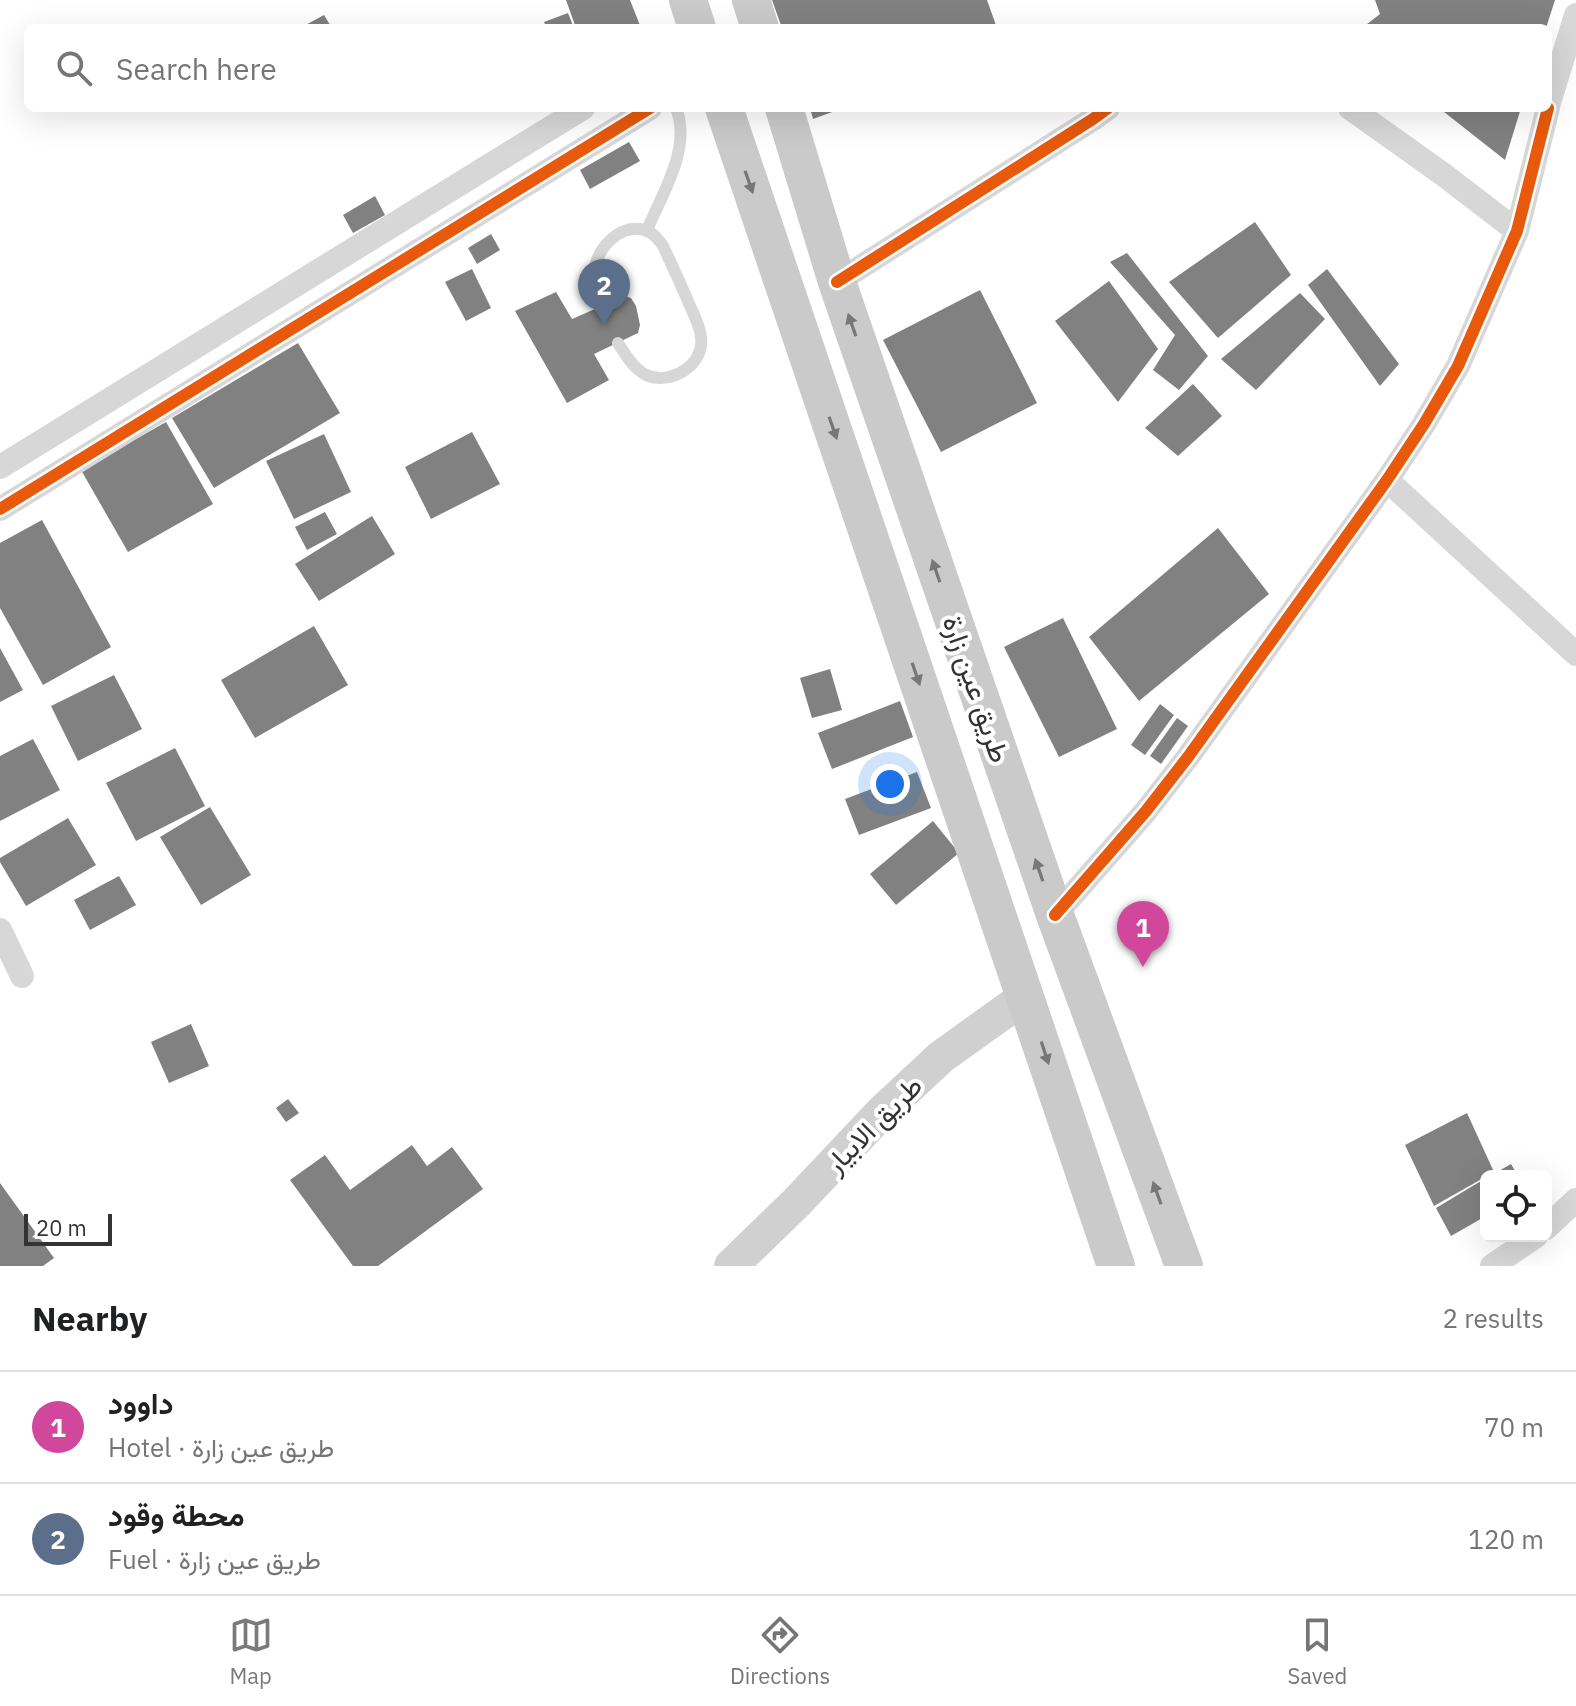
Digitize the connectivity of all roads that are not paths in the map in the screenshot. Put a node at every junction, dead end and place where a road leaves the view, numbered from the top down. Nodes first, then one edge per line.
1 (688, 0) edge
2 (751, 0) edge
3 (1576, 15) edge
4 (696, 24) edge
5 (759, 24) edge
6 (1552, 94) edge
7 (577, 112) edge
8 (644, 112) edge
9 (677, 112) edge
10 (725, 112) edge
11 (785, 112) edge
12 (1102, 112) edge
13 (1356, 112) edge
14 (1547, 112) edge
15 (647, 230) junction
16 (1517, 231) junction
17 (837, 282) junction
18 (600, 307) dead end
19 (618, 343) dead end
20 (0, 467) edge
21 (1387, 480) junction
22 (0, 509) edge
23 (1576, 654) edge
24 (1055, 915) junction
25 (0, 930) edge
26 (22, 976) dead end
27 (1026, 996) junction
28 (1576, 1200) edge
29 (1552, 1222) edge
30 (1527, 1242) edge
31 (731, 1266) edge
32 (1116, 1266) edge
33 (1184, 1266) edge
34 (1492, 1266) edge

1 - 4 main road
2 - 5 main road
3 - 6 street
7 - 20 street
8 - 22 street
9 - 15 lane
10 -> 27 main road, طريق عين زارة
11 - 17 main road, طريق عين زارة
12 - 17 street
13 - 16 street
14 - 16 street
15 - 18 lane
15 - 19 lane
16 - 21 street
24 -> 17 main road, طريق عين زارة
21 - 23 street
21 - 24 street
33 -> 24 main road, طريق عين زارة
25 - 26 street
27 - 31 main road, طريق الابيار
27 -> 32 main road, طريق عين زارة
28 - 29 street
30 - 34 street

